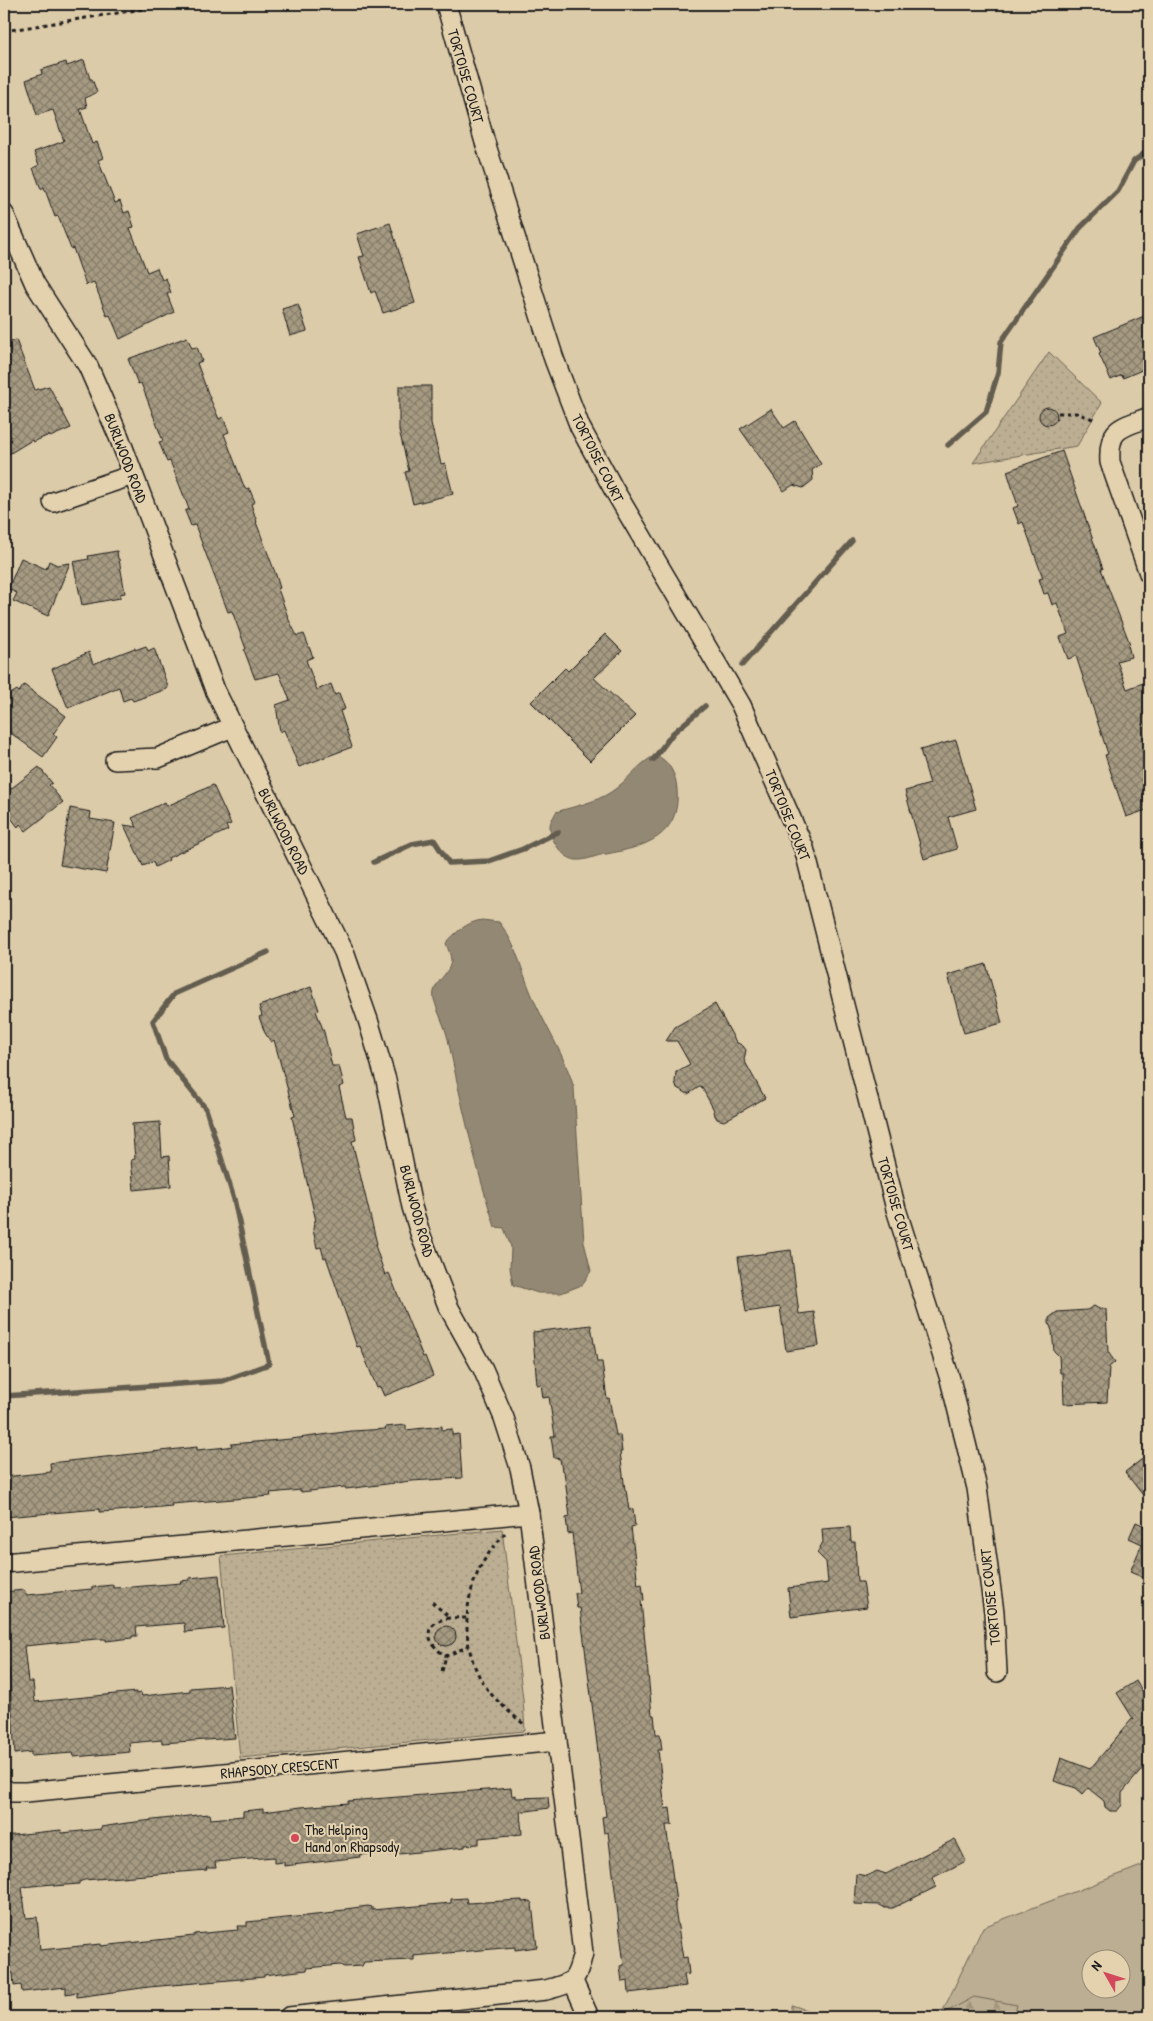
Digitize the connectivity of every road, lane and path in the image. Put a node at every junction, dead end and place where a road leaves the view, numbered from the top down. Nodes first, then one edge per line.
1 (174, 4) edge
2 (446, 4) edge
3 (4, 31) edge
4 (4, 214) edge
5 (1058, 413) dead end
6 (1149, 417) edge
7 (1093, 419) dead end
8 (133, 475) junction
9 (53, 502) dead end
10 (1149, 573) edge
11 (232, 727) junction
12 (115, 760) dead end
13 (529, 1513) junction
14 (506, 1532) dead end
15 (4, 1563) edge
16 (432, 1602) dead end
17 (450, 1618) junction
18 (466, 1618) junction
19 (469, 1646) junction
20 (446, 1656) junction
21 (442, 1670) dead end
22 (997, 1672) dead end
23 (528, 1728) dead end
24 (557, 1741) junction
25 (4, 1788) edge
26 (573, 1981) junction
27 (290, 2017) edge
28 (588, 2017) edge

1 - 3 path
2 - 22 street, TORTOISE COURT
4 - 8 street, BURLWOOD ROAD
5 - 7 path
6 - 10 street
8 - 9 street
8 - 11 street, BURLWOOD ROAD
11 - 12 street
11 - 13 street, BURLWOOD ROAD
13 - 15 street
13 - 24 street, BURLWOOD ROAD
14 - 18 path
16 - 17 path
17 - 18 path
17 - 20 path
18 - 19 path
19 - 20 path
19 - 23 path
20 - 21 path
24 - 25 street, RHAPSODY CRESCENT
24 - 26 street, BURLWOOD ROAD
26 - 27 street
26 - 28 street

